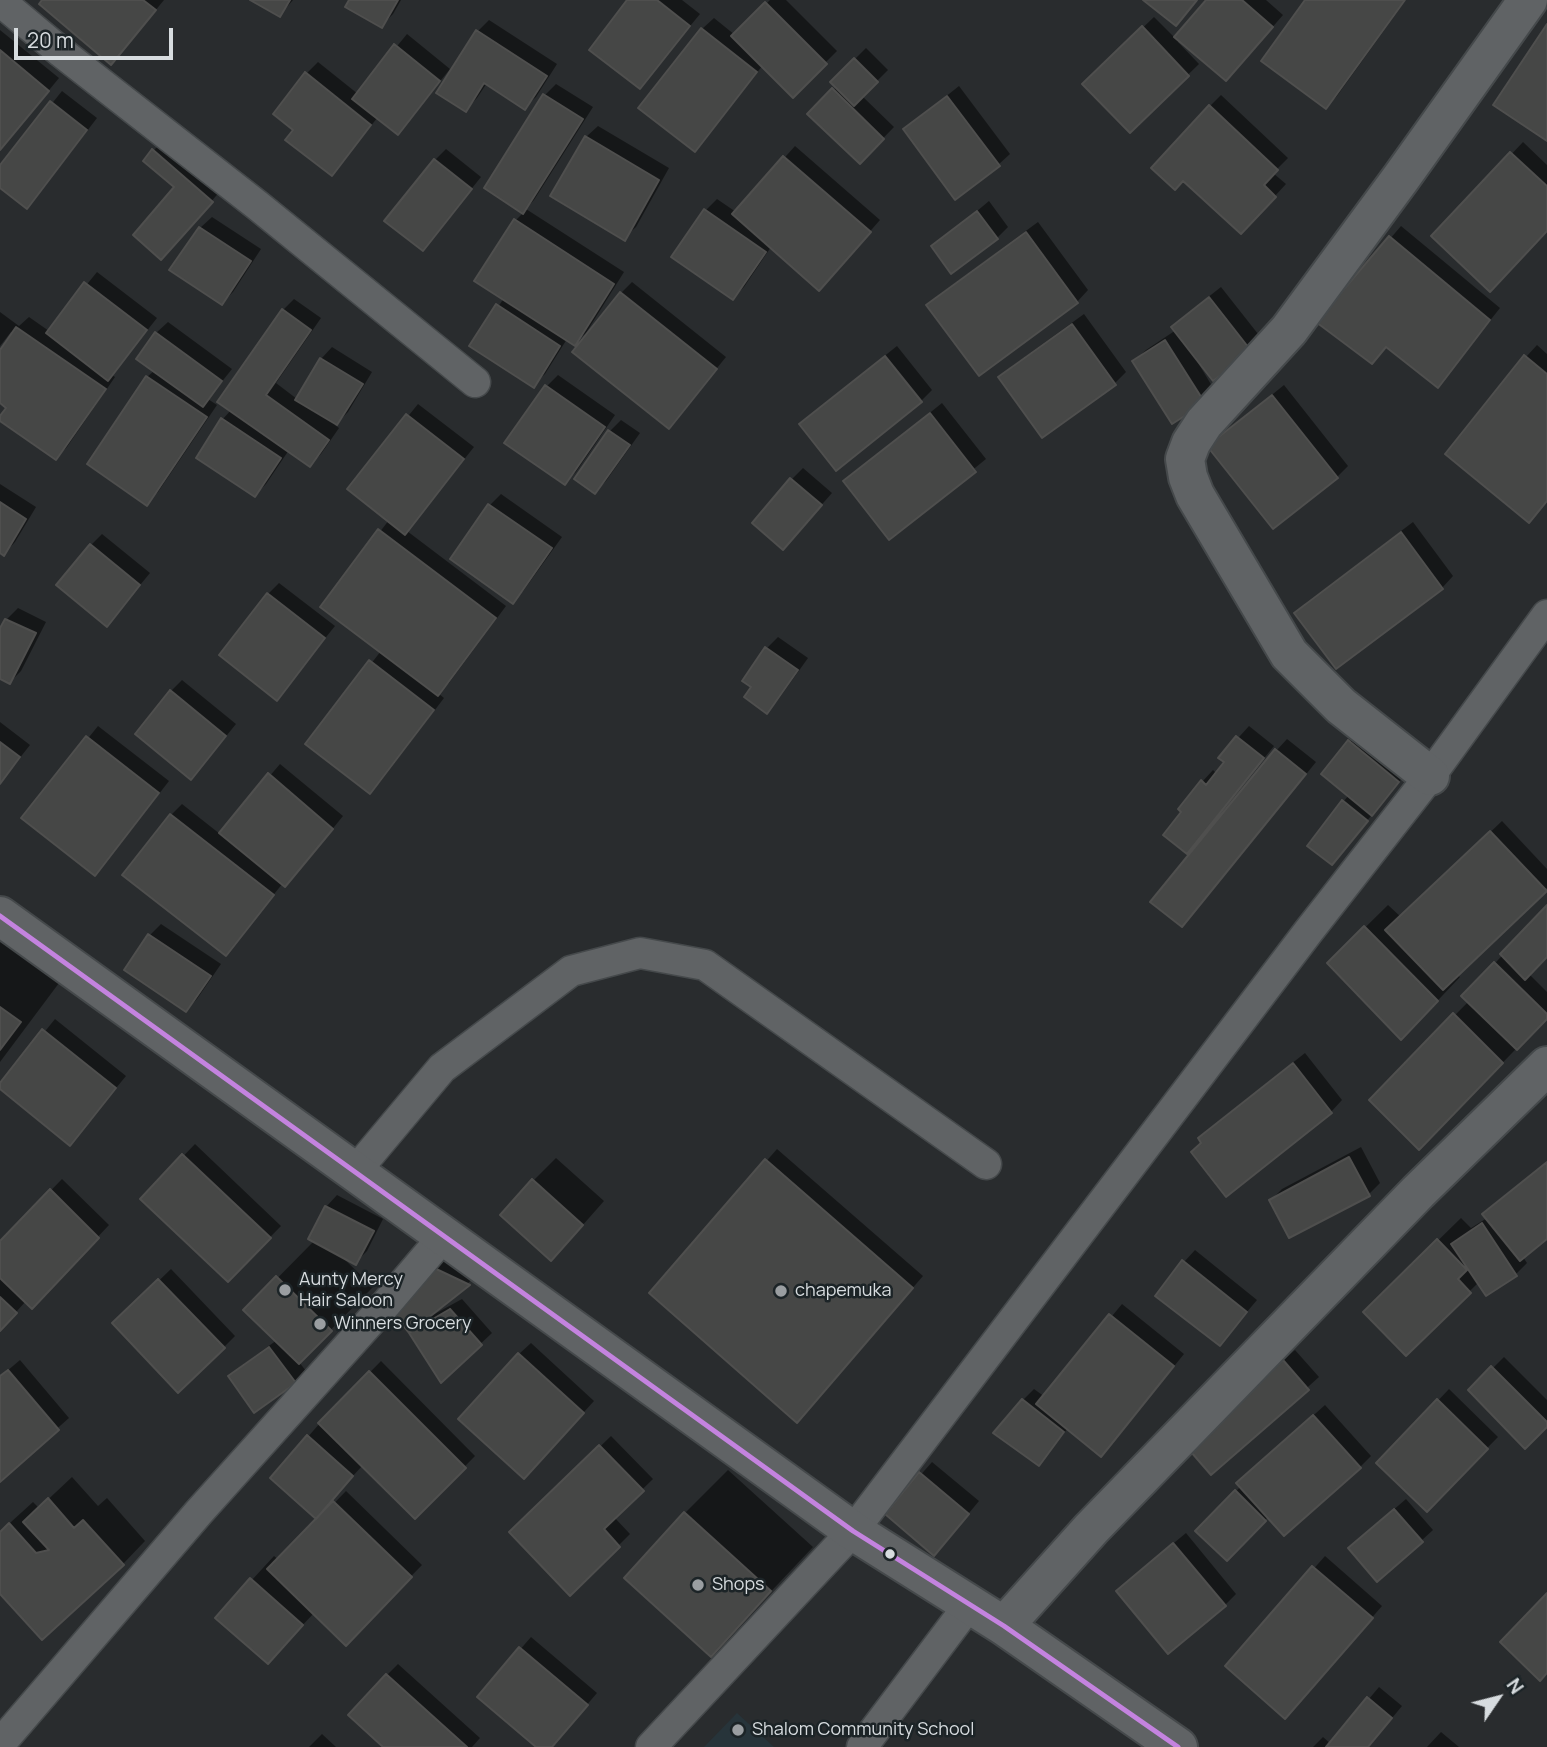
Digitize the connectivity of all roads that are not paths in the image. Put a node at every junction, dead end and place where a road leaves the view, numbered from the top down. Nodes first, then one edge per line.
1 (1528, 0) edge
2 (0, 1) edge
3 (475, 382) dead end
4 (1547, 615) edge
5 (1430, 776) junction
6 (0, 916) edge
7 (1547, 1066) edge
8 (986, 1164) dead end
9 (354, 1173) junction
10 (443, 1237) junction
11 (853, 1531) junction
12 (969, 1605) junction
13 (1004, 1626) junction
14 (0, 1744) edge
15 (652, 1747) edge
16 (862, 1747) edge
17 (1178, 1747) edge

1 - 5 street
2 - 3 lane
4 - 5 lane
5 - 11 lane
6 - 9 street
7 - 13 street
8 - 9 lane
9 - 10 street
10 - 11 street
10 - 14 lane
11 - 12 street
11 - 15 lane
12 - 13 street
12 - 16 lane
13 - 17 street

